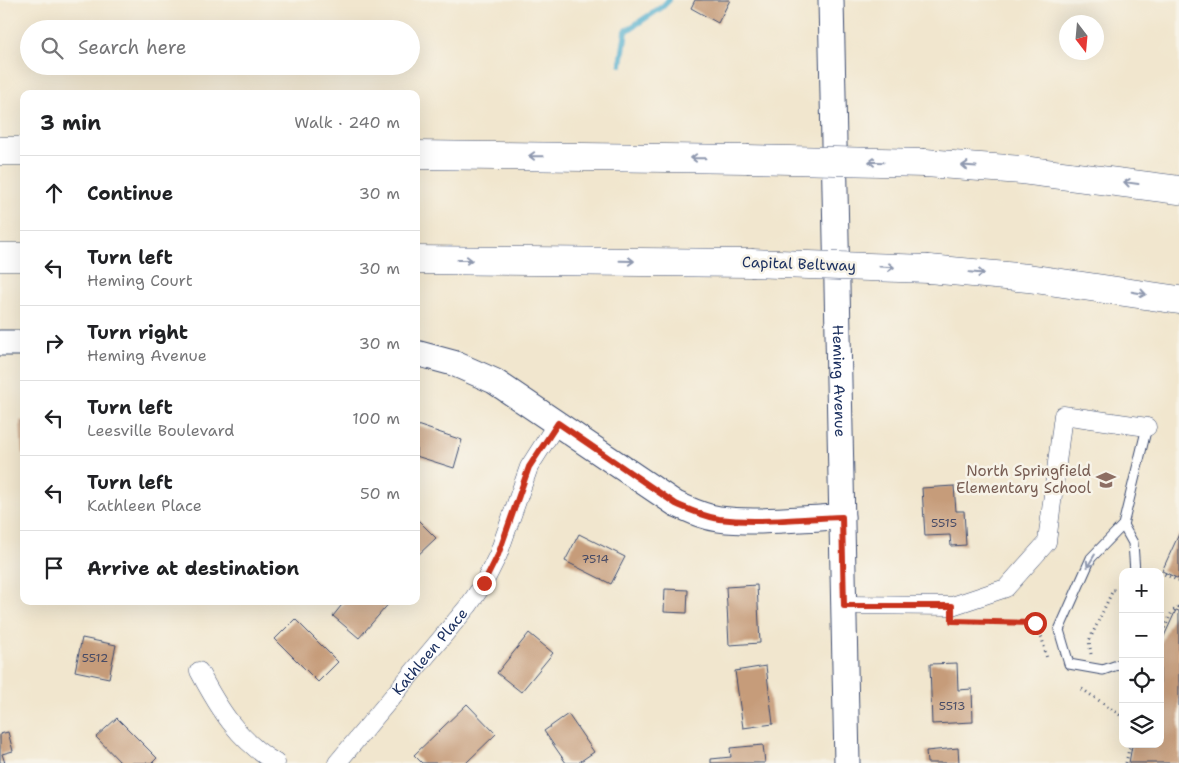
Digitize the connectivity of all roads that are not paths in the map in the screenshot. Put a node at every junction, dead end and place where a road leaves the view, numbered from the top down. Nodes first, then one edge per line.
1 (831, 0) edge
2 (0, 151) edge
3 (20, 151) edge
4 (420, 155) edge
5 (1179, 190) edge
6 (0, 257) edge
7 (20, 257) edge
8 (420, 260) edge
9 (1179, 300) edge
10 (20, 343) edge
11 (0, 344) edge
12 (420, 354) edge
13 (558, 423) junction
14 (1147, 427) joint
15 (842, 517) junction
16 (1123, 525) junction
17 (1135, 568) edge
18 (844, 606) junction
19 (1119, 664) edge
20 (199, 671) dead end
21 (276, 763) edge
22 (337, 763) edge
23 (848, 763) edge

1 - 15 street, Heming Avenue
2 - 3 highway
5 -> 4 highway, bridge
6 - 7 highway
8 -> 9 highway, Capital Beltway, bridge
10 - 11 street
12 - 13 street
13 - 15 street
13 - 22 street, Kathleen Place
14 - 16 lane
14 - 18 street
15 - 18 street, Heming Avenue
16 - 17 lane
16 -> 19 lane
18 - 23 street, Heming Avenue
20 - 21 street

